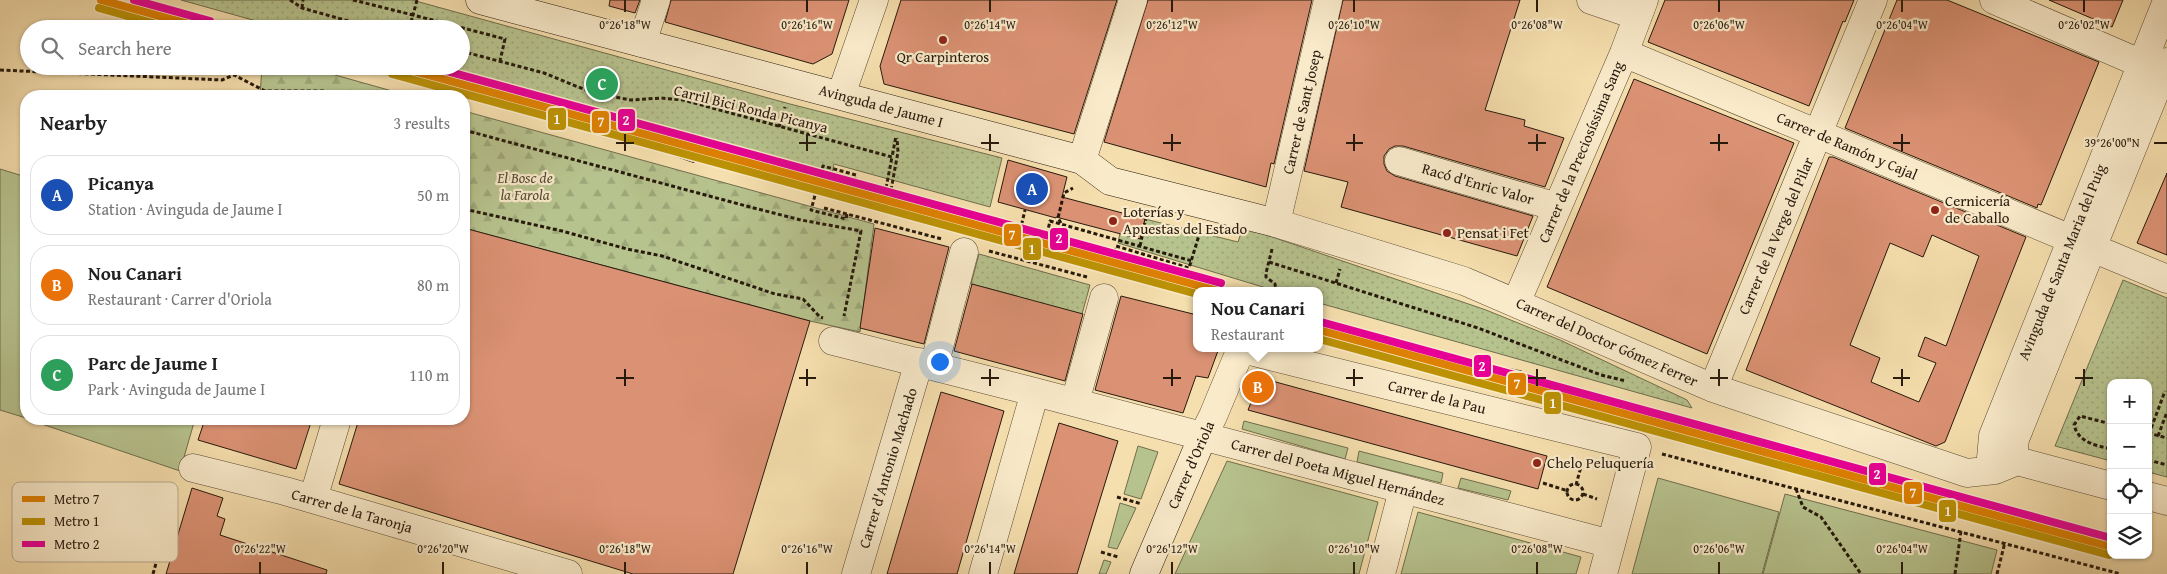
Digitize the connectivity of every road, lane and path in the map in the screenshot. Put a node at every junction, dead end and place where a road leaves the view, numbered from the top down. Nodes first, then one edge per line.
1 (290, 0) edge
2 (303, 0) edge
3 (353, 0) edge
4 (417, 0) edge
5 (480, 0) edge
6 (656, 0) edge
7 (874, 0) edge
8 (1133, 0) edge
9 (1328, 0) edge
10 (1591, 0) edge
11 (1873, 0) edge
12 (1994, 0) edge
13 (2167, 1) edge
14 (302, 8) junction
15 (1641, 8) edge
16 (413, 15) junction
17 (345, 20) edge
18 (412, 20) edge
19 (431, 20) edge
20 (470, 30) edge
21 (642, 43) junction
22 (1624, 53) junction
23 (470, 54) edge
24 (500, 62) junction
25 (2159, 68) edge
26 (0, 70) edge
27 (20, 71) edge
28 (111, 75) edge
29 (234, 75) edge
30 (234, 75) edge
31 (262, 90) edge
32 (842, 95) junction
33 (786, 103) dead end
34 (779, 127) junction
35 (470, 132) edge
36 (1819, 134) junction
37 (892, 157) junction
38 (1082, 160) junction
39 (1399, 160) dead end
40 (836, 174) dead end
41 (855, 180) junction
42 (886, 188) junction
43 (1073, 188) dead end
44 (891, 190) junction
45 (824, 208) dead end
46 (1557, 208) junction
47 (470, 210) edge
48 (831, 210) dead end
49 (1025, 210) dead end
50 (847, 214) dead end
51 (1146, 217) dead end
52 (1276, 223) junction
53 (1061, 224) junction
54 (1021, 226) junction
55 (1200, 232) dead end
56 (1047, 234) junction
57 (2081, 243) junction
58 (1140, 246) junction
59 (964, 252) dead end
60 (1114, 252) junction
61 (1120, 254) dead end
62 (1192, 261) junction
63 (1268, 262) dead end
64 (2167, 279) edge
65 (1275, 287) edge
66 (1104, 298) dead end
67 (1516, 303) junction
68 (834, 328) junction
69 (1242, 352) edge
70 (1256, 352) edge
71 (1238, 356) joint
72 (927, 364) junction
73 (1713, 388) junction
74 (2165, 391) dead end
75 (1035, 392) junction
76 (1075, 402) junction
77 (2167, 412) edge
78 (2107, 423) edge
79 (2152, 424) edge
80 (335, 425) edge
81 (2152, 435) edge
82 (1203, 436) junction
83 (2158, 436) junction
84 (2167, 437) edge
85 (1637, 448) junction
86 (2107, 448) edge
87 (2152, 461) edge
88 (1582, 463) dead end
89 (2167, 465) edge
90 (2006, 466) junction
91 (193, 468) joint
92 (1543, 484) dead end
93 (178, 485) edge
94 (1576, 485) junction
95 (2107, 485) edge
96 (1796, 489) junction
97 (1403, 490) junction
98 (1568, 491) junction
99 (1583, 494) junction
100 (1117, 497) dead end
101 (2152, 497) edge
102 (313, 499) junction
103 (1603, 501) dead end
104 (2167, 501) edge
105 (1142, 504) dead end
106 (1961, 531) junction
107 (2005, 542) junction
108 (1610, 544) junction
109 (1101, 552) dead end
110 (1118, 557) dead end
111 (568, 574) edge
112 (856, 574) edge
113 (983, 574) edge
114 (1144, 574) edge
115 (1381, 574) edge
116 (1602, 574) edge
117 (1861, 574) edge
118 (1955, 574) edge
119 (1997, 574) edge
120 (2121, 574) edge

1 - 14 path
2 - 14 path
3 - 16 path
4 - 16 path
5 - 21 street, Avinguda de Jaume I
6 - 21 street
7 - 32 street
8 - 38 street
9 - 52 street, Carrer de Sant Josep
10 - 15 street
11 - 36 street, Carrer de la Verge del Pilar
12 - 25 street
13 - 25 street, Avinguda de Santa Maria del Puig
14 - 17 path
15 - 22 street, Carrer de la Preciosíssima Sang
16 - 18 path
16 - 19 path
20 - 24 path
21 - 32 street, Avinguda de Jaume I
22 - 36 street, Carrer de Ramón y Cajal
22 - 46 street, Carrer de la Preciosíssima Sang
23 - 24 path, Carril Bici Ronda Picanya
24 - 34 path, Carril Bici Ronda Picanya
25 - 57 street, Avinguda de Santa Maria del Puig
26 - 27 path
28 - 30 path
29 - 31 path
32 - 38 street, Avinguda de Jaume I
33 - 34 path
34 - 37 path, Carril Bici Ronda Picanya
35 - 68 path
36 - 57 street, Carrer de Ramón y Cajal
36 - 73 street, Carrer de la Verge del Pilar
37 - 42 path
37 - 44 path
38 - 52 street, Avinguda de Jaume I
39 - 46 street, Racó d'Enric Valor
40 - 41 path
41 - 42 path
41 - 50 path
42 - 44 path
43 - 53 path
44 - 54 path
45 - 48 path
46 - 67 street, Carrer de la Preciosíssima Sang
47 - 68 path
49 - 54 path
51 - 58 path
52 - 67 street, Carrer del Doctor Gómez Ferrer
53 - 56 path
53 - 58 path
54 - 56 path
55 - 62 path
56 - 60 path
57 - 64 street, Carrer de Ramón y Cajal
57 - 90 street, Avinguda de Santa Maria del Puig
58 - 62 path
59 - 72 street, Carrer d'Antonio Machado
60 - 61 path
60 - 62 path
63 - 65 path
66 - 76 street
67 - 73 street, Carrer del Doctor Gómez Ferrer
68 - 72 street, Carrer del Poeta Miguel Hernández
69 - 71 street, Carrer de la Pau
70 - 85 street, Carrer de la Pau
71 - 82 street, Carrer d'Oriola
72 - 75 street, Carrer del Poeta Miguel Hernández
72 - 112 street, Carrer d'Antonio Machado
73 - 90 street, Carrer del Doctor Gómez Ferrer
74 - 79 path
75 - 76 street, Carrer del Poeta Miguel Hernández
75 - 113 street
76 - 82 street, Carrer del Poeta Miguel Hernández
77 - 83 path
78 - 86 path
80 - 102 street
81 - 83 path
82 - 97 street, Carrer del Poeta Miguel Hernández
82 - 114 street, Carrer d'Oriola
83 - 84 path
85 - 96 path
85 - 108 street
87 - 89 path
88 - 94 path
90 - 95 street, Carrer del Doctor Gómez Ferrer
91 - 93 path
91 - 102 street, Carrer de la Taronja
92 - 98 path
94 - 98 path
94 - 99 path
96 - 106 path
96 - 117 path
97 - 108 street, Carrer del Poeta Miguel Hernández
97 - 115 street
98 - 99 path
99 - 103 path
100 - 105 path
101 - 104 street
102 - 111 street, Carrer de la Taronja
106 - 107 path
106 - 118 path
107 - 119 path
107 - 120 path
108 - 116 street
109 - 110 path

